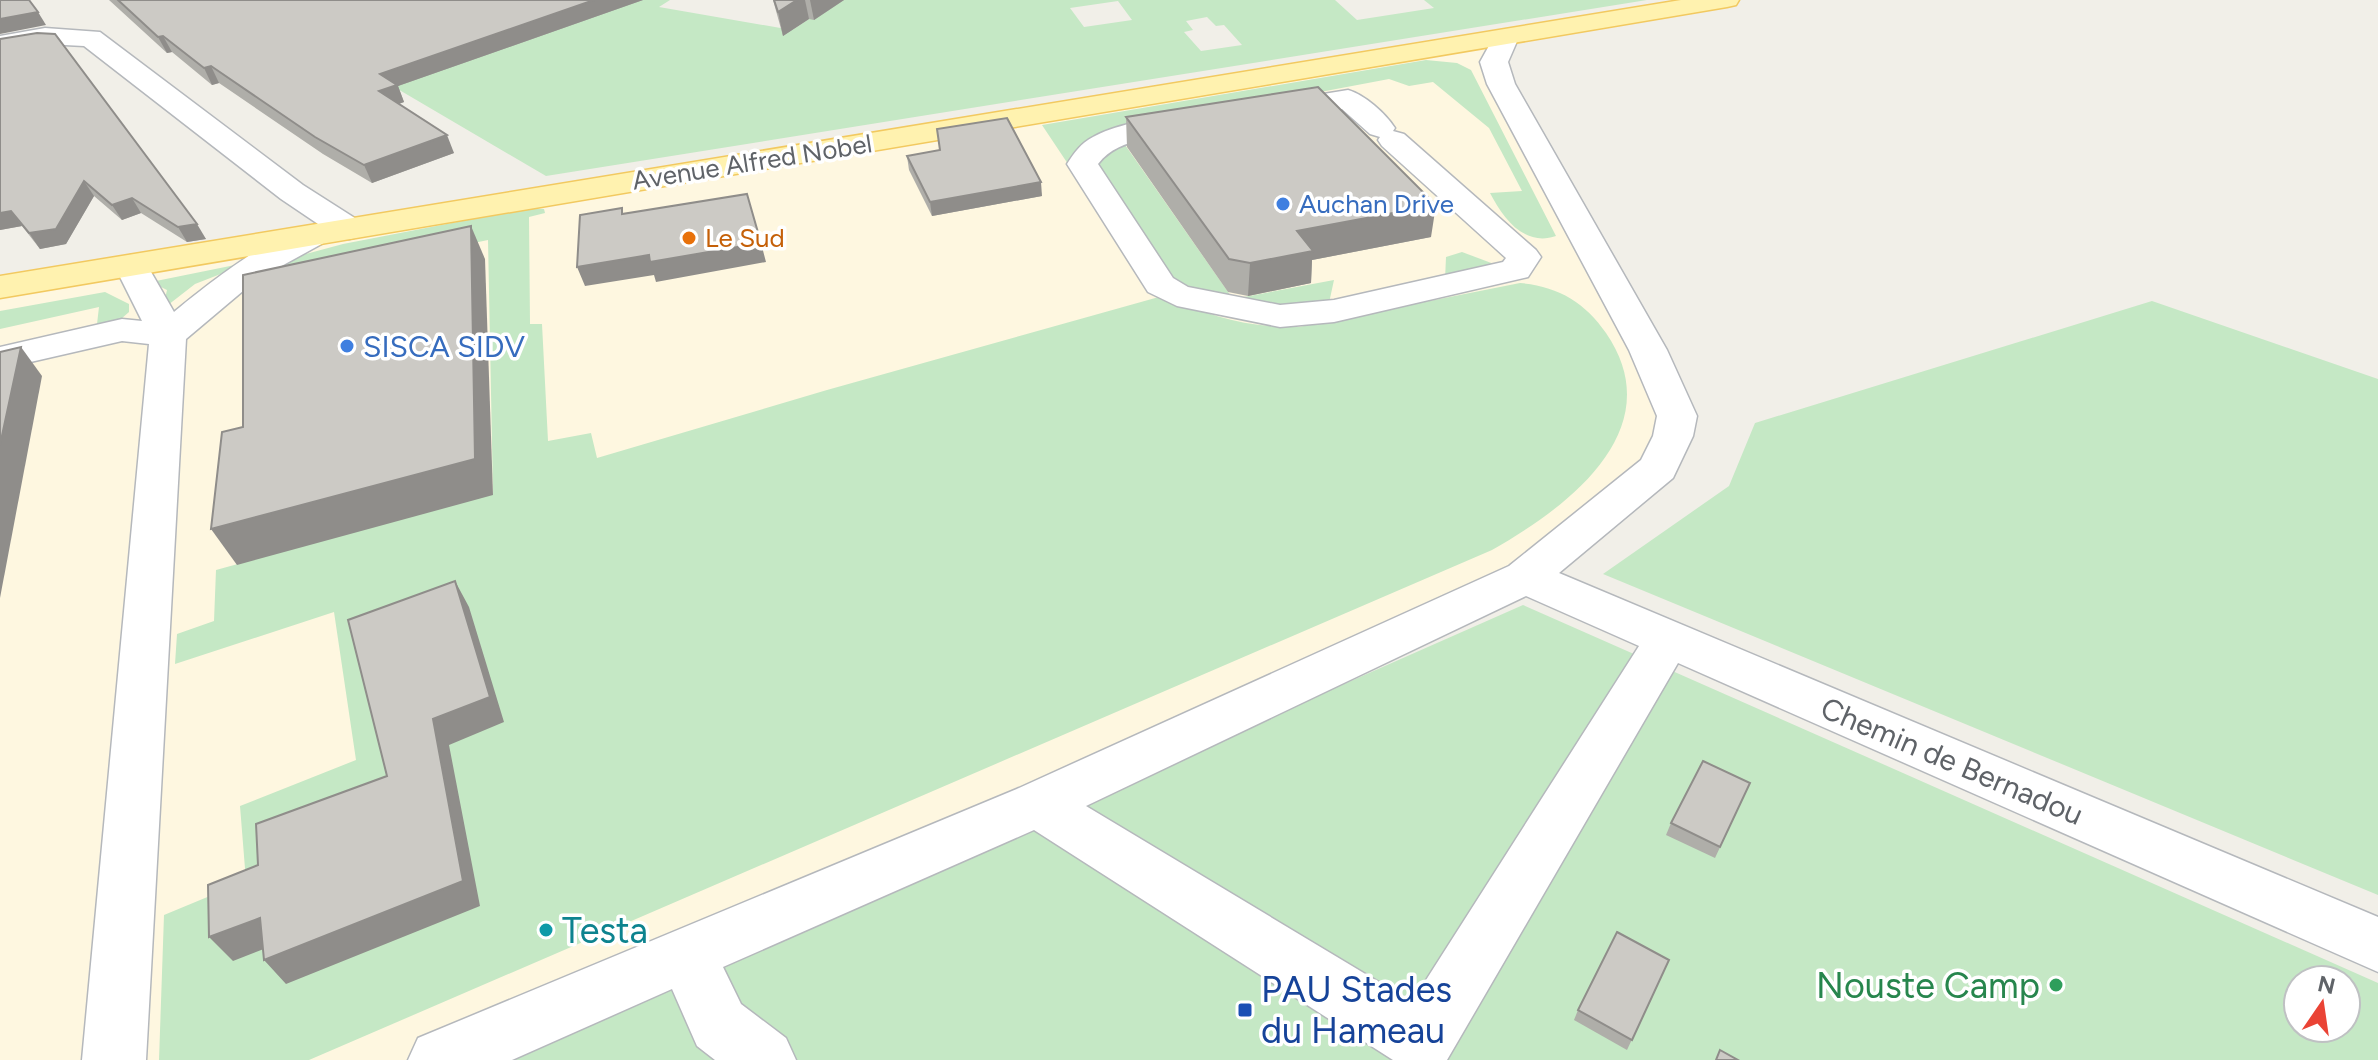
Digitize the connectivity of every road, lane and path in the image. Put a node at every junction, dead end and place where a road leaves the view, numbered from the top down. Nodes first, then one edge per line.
1 (1727, 0) edge
2 (1505, 39) junction
3 (0, 44) edge
4 (349, 229) junction
5 (315, 234) junction
6 (1559, 256) junction
7 (131, 265) junction
8 (0, 287) edge
9 (283, 291) edge
10 (206, 307) junction
11 (168, 335) junction
12 (0, 358) edge
13 (1525, 577) junction
14 (1668, 639) junction
15 (1038, 804) junction
16 (2378, 945) edge
17 (687, 956) junction
18 (114, 1060) edge
19 (440, 1060) edge
20 (764, 1060) edge

1 - 2 main road, Avenue Alfred Nobel
2 - 4 main road, Avenue Alfred Nobel
2 - 6 street
3 - 4 street
4 - 5 main road, Avenue Alfred Nobel
5 - 7 main road, Avenue Alfred Nobel
5 - 10 street
6 - 6 street
6 - 13 street
7 - 8 main road, Avenue Alfred Nobel
7 - 11 street
9 - 10 street
10 - 11 street
11 - 12 street
11 - 18 street
13 - 14 street, Chemin de Bernadou
13 - 15 street
14 - 15 street
14 - 16 street, Chemin de Bernadou
15 - 17 street
17 - 19 street
17 - 20 street

